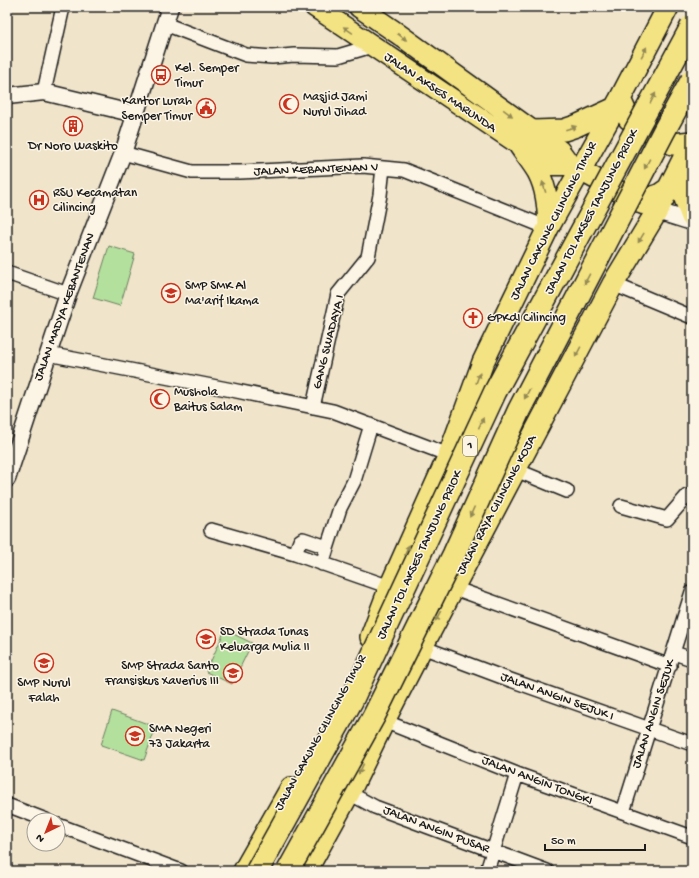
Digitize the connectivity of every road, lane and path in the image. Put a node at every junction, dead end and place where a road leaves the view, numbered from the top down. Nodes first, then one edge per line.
1 (63, 7) edge
2 (170, 7) edge
3 (315, 7) edge
4 (359, 7) edge
5 (668, 7) edge
6 (165, 24) junction
7 (692, 26) edge
8 (372, 46) junction
9 (692, 80) edge
10 (44, 92) junction
11 (7, 96) edge
12 (616, 104) junction
13 (135, 114) junction
14 (526, 139) junction
15 (692, 142) edge
16 (123, 153) junction
17 (383, 168) junction
18 (575, 168) junction
19 (673, 180) junction
20 (638, 202) junction
21 (658, 211) junction
22 (692, 217) edge
23 (692, 222) edge
24 (549, 227) junction
25 (7, 273) edge
26 (613, 284) junction
27 (68, 294) junction
28 (692, 317) edge
29 (48, 354) junction
30 (313, 407) junction
31 (372, 425) junction
32 (11, 451) edge
33 (449, 455) junction
34 (516, 470) junction
35 (7, 478) edge
36 (567, 491) dead end
37 (692, 497) edge
38 (621, 506) dead end
39 (211, 530) dead end
40 (327, 547) junction
41 (295, 554) junction
42 (322, 564) junction
43 (390, 587) junction
44 (454, 588) junction
45 (692, 592) edge
46 (422, 647) junction
47 (674, 652) junction
48 (692, 659) edge
49 (670, 666) junction
50 (384, 721) junction
51 (649, 730) junction
52 (692, 744) edge
53 (517, 774) junction
54 (349, 793) junction
55 (7, 806) edge
56 (623, 812) junction
57 (26, 813) edge
58 (66, 828) edge
59 (692, 837) edge
60 (493, 851) junction
61 (181, 871) edge
62 (244, 871) edge
63 (257, 871) edge
64 (288, 871) edge
65 (306, 871) edge
66 (487, 871) edge
67 (547, 871) edge

1 - 10 street
2 - 6 street, JALAN MADYA KEBANTENAN
8 -> 3 main road, JALAN AKSES MARUNDA
4 -> 14 main road, JALAN AKSES MARUNDA
12 -> 5 highway, JALAN CAKUNG CILINCING TIMUR
6 - 8 street
6 - 13 street, JALAN MADYA KEBANTENAN
63 -> 7 highway, JALAN TOL AKSES TANJUNG PRIOK / 1, bridge
8 - 14 main road, JALAN AKSES MARUNDA
9 -> 64 highway, JALAN TOL AKSES TANJUNG PRIOK / 1, bridge
10 - 11 street
10 - 13 street
14 -> 12 highway
12 - 15 highway
12 - 18 highway, JALAN CAKUNG CILINCING TIMUR
13 - 16 street, JALAN MADYA KEBANTENAN
14 - 18 main road, JALAN AKSES MARUNDA
24 -> 14 highway
15 - 19 highway, JALAN RAYA CILINCING KOJA
16 - 17 street, JALAN KEBANTENAN V
16 - 27 street, JALAN MADYA KEBANTENAN
17 - 24 street, JALAN KEBANTENAN V
17 - 30 street, GANG SWADAYA I
18 - 20 main road, JALAN AKSES MARUNDA
18 - 24 highway, JALAN CAKUNG CILINCING TIMUR
19 - 20 highway
19 - 21 highway, JALAN RAYA CILINCING KOJA
19 - 22 highway
20 - 21 main road, JALAN AKSES MARUNDA
21 - 23 street
21 -> 26 highway, JALAN RAYA CILINCING KOJA
33 -> 24 highway, JALAN CAKUNG CILINCING TIMUR
25 - 27 street
26 - 28 street
26 -> 34 highway, JALAN RAYA CILINCING KOJA
27 - 29 street, JALAN MADYA KEBANTENAN
29 - 30 street
29 - 32 street, JALAN MADYA KEBANTENAN
30 - 31 street
31 - 33 street
31 - 40 street
32 - 35 street, JALAN MADYA KEBANTENAN
43 -> 33 highway, JALAN CAKUNG CILINCING TIMUR
34 - 36 street
34 - 44 highway, JALAN RAYA CILINCING KOJA
37 - 38 street
39 - 41 street
40 - 41 street
40 - 42 street
41 - 42 street
42 - 43 street
43 - 62 highway, JALAN CAKUNG CILINCING TIMUR
44 -> 46 highway, JALAN RAYA CILINCING KOJA
44 - 49 street
45 - 47 street, JALAN ANGIN SEJUK
46 - 50 highway, JALAN RAYA CILINCING KOJA
46 - 51 street, JALAN ANGIN SEJUK I
47 - 48 street
47 - 49 street, JALAN ANGIN SEJUK
49 - 51 street, JALAN ANGIN SEJUK
50 - 53 street, JALAN ANGIN TONGKI
50 -> 54 highway, JALAN RAYA CILINCING KOJA
51 - 52 street, JALAN ANGIN SEJUK I
51 - 56 street, JALAN ANGIN SEJUK
53 - 56 street, JALAN ANGIN TONGKI
53 - 60 street
54 - 60 street, JALAN ANGIN PUSAR
54 - 65 highway, JALAN RAYA CILINCING KOJA
55 - 57 street
56 - 59 street, JALAN ANGIN TONGKI
58 - 61 street
60 - 66 street
60 - 67 street, JALAN ANGIN PUSAR

